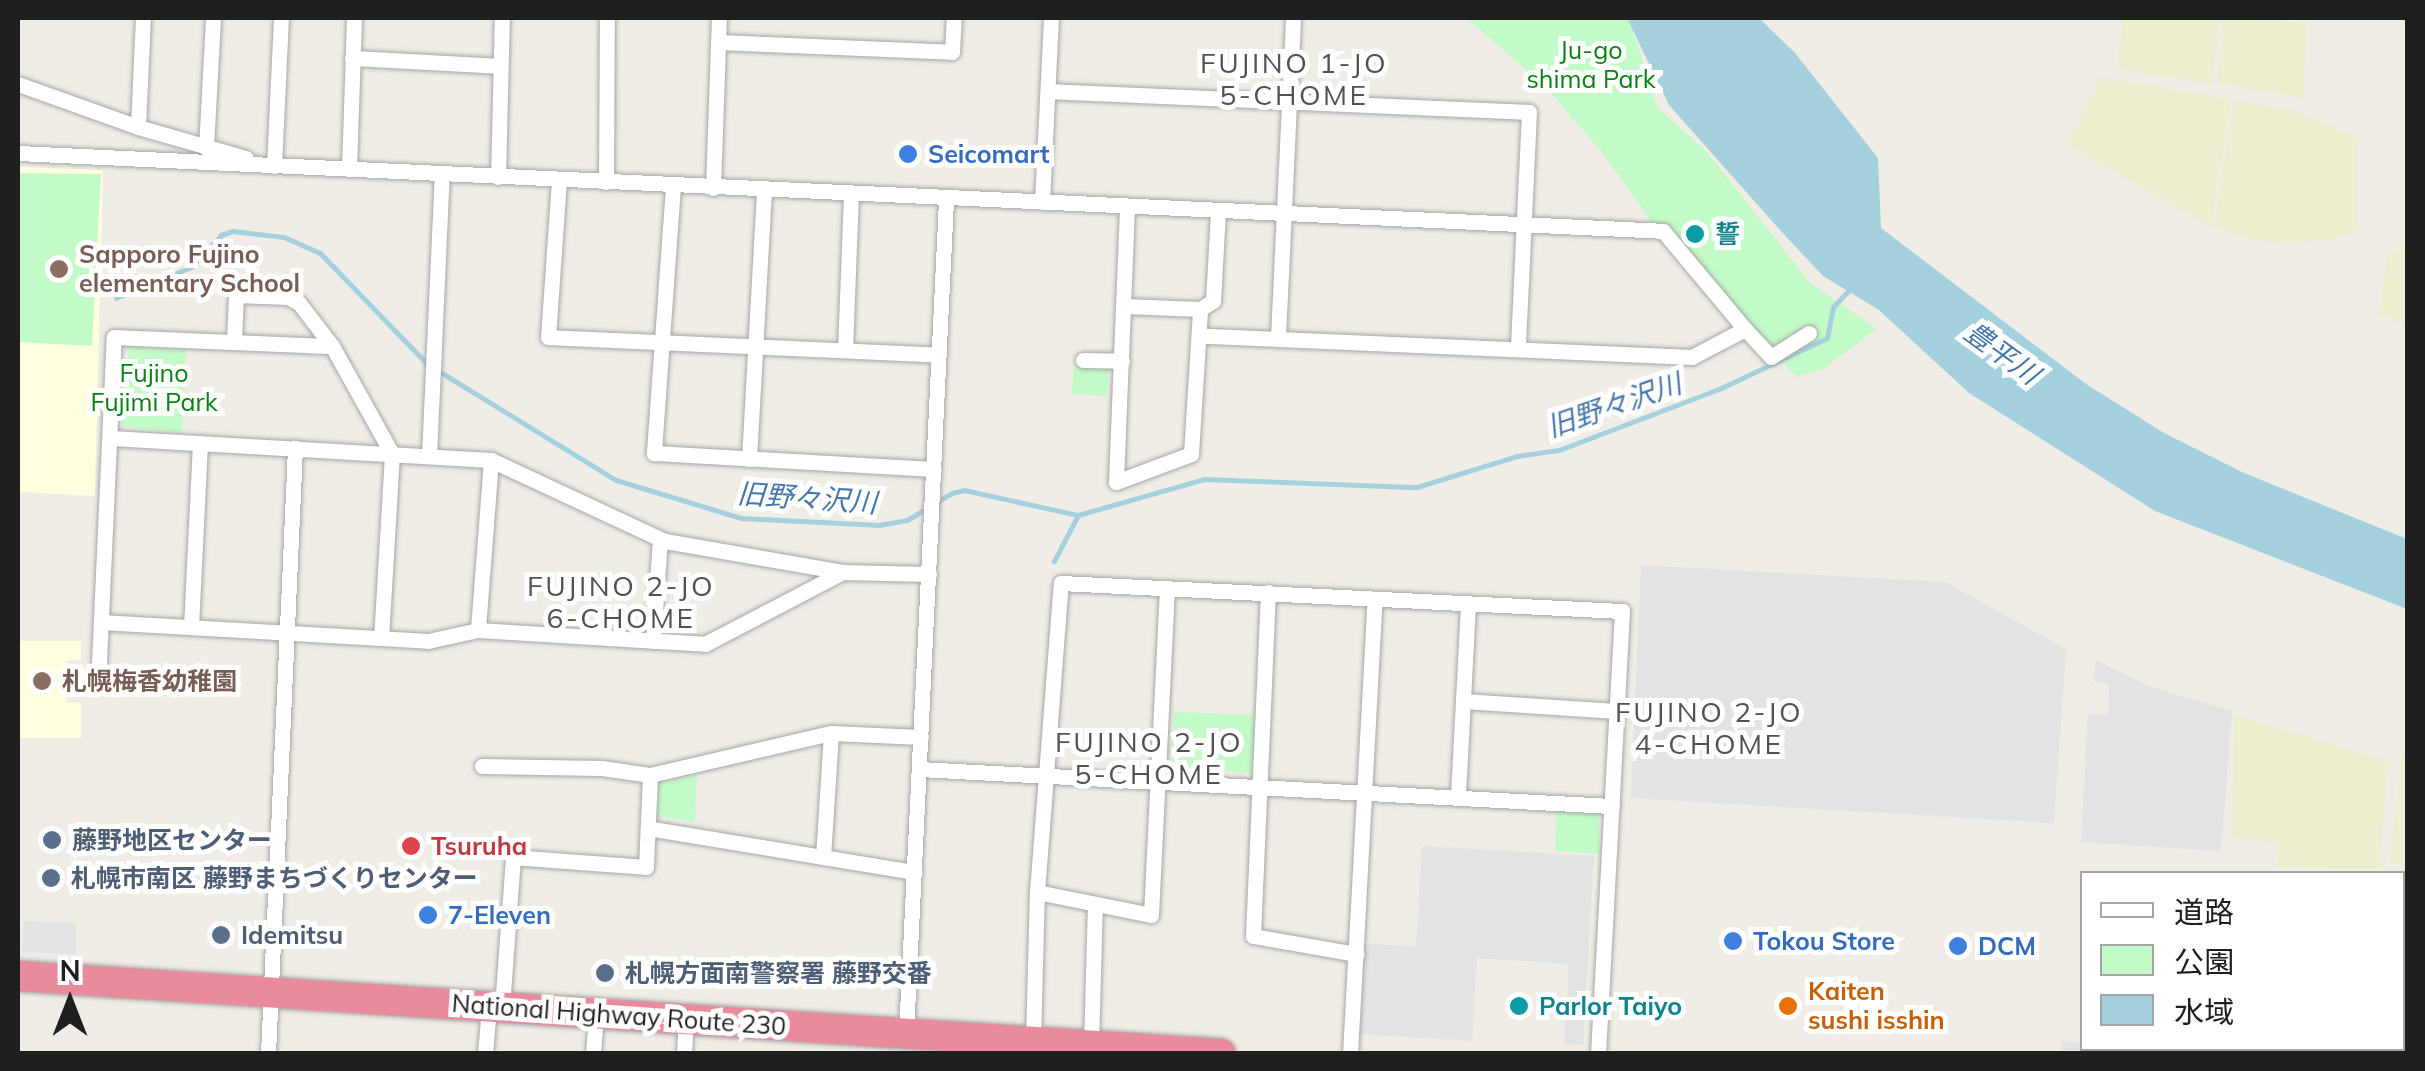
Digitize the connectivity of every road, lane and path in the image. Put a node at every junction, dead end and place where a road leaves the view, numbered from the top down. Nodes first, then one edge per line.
1 (144, 18) edge
2 (212, 18) edge
3 (281, 18) edge
4 (354, 18) edge
5 (502, 18) edge
6 (607, 18) edge
7 (719, 18) edge
8 (954, 18) edge
9 (1052, 18) edge
10 (1293, 18) edge
11 (718, 42) junction
12 (352, 58) junction
13 (499, 66) junction
14 (18, 84) edge
15 (1048, 91) junction
16 (1290, 101) junction
17 (138, 127) junction
18 (206, 148) junction
19 (18, 153) edge
20 (274, 166) junction
21 (349, 169) junction
22 (442, 175) junction
23 (498, 177) junction
24 (559, 180) junction
25 (606, 182) junction
26 (674, 186) junction
27 (714, 188) junction
28 (764, 190) junction
29 (851, 194) junction
30 (946, 199) junction
31 (1042, 202) junction
32 (1127, 206) junction
33 (1218, 212) junction
34 (1284, 213) junction
35 (1524, 224) junction
36 (1124, 306) junction
37 (1200, 309) junction
38 (1745, 329) junction
39 (1810, 332) dead end
40 (1198, 334) junction
41 (1278, 337) junction
42 (234, 342) junction
43 (662, 342) junction
44 (332, 346) junction
45 (755, 346) junction
46 (1518, 348) junction
47 (846, 350) junction
48 (939, 355) junction
49 (1083, 360) dead end
50 (1122, 361) junction
51 (110, 438) junction
52 (200, 443) junction
53 (295, 448) junction
54 (392, 454) junction
55 (429, 456) junction
56 (748, 459) junction
57 (492, 460) junction
58 (934, 469) junction
59 (660, 539) junction
60 (842, 572) junction
61 (929, 574) junction
62 (1166, 588) junction
63 (1268, 592) junction
64 (1375, 599) junction
65 (1468, 604) junction
66 (101, 622) junction
67 (192, 627) junction
68 (478, 630) junction
69 (286, 631) junction
70 (381, 638) junction
71 (653, 641) junction
72 (98, 684) dead end
73 (1463, 701) junction
74 (1617, 711) junction
75 (831, 733) junction
76 (921, 737) junction
77 (482, 766) dead end
78 (920, 769) junction
79 (1047, 774) junction
80 (650, 775) junction
81 (1158, 780) junction
82 (1259, 786) junction
83 (1367, 792) junction
84 (1458, 795) junction
85 (1612, 806) junction
86 (648, 828) junction
87 (823, 856) junction
88 (914, 872) junction
89 (1037, 892) junction
90 (1095, 904) junction
91 (1356, 954) junction
92 (18, 976) edge
93 (271, 992) junction
94 (495, 1007) junction
95 (596, 1014) junction
96 (686, 1020) junction
97 (906, 1033) junction
98 (1033, 1042) junction
99 (1091, 1045) junction
100 (1139, 1051) edge
101 (268, 1054) edge
102 (486, 1054) edge
103 (593, 1054) edge
104 (684, 1054) edge
105 (1220, 1054) edge
106 (1350, 1054) edge
107 (1598, 1054) edge

1 - 17 street
2 - 18 street
3 - 20 street
4 - 12 street
5 - 13 street
6 - 25 street
7 - 11 street
8 - 11 street
9 - 15 street
10 - 16 street
11 - 27 street
12 - 13 street
12 - 21 street
13 - 23 street
14 - 17 street
15 - 16 street
15 - 31 street
16 - 34 street
16 - 35 street
17 - 18 street
18 - 20 street
19 - 20 street
20 - 21 street
21 - 22 street
22 - 23 street
22 - 55 street
23 - 24 street
24 - 25 street
24 - 43 street
25 - 26 street
26 - 27 street
26 - 43 street
27 - 28 street
28 - 29 street
28 - 45 street
29 - 30 street
29 - 47 street
30 - 31 street
30 - 48 street
31 - 32 street
32 - 33 street
32 - 36 street
33 - 34 street
33 - 37 street
34 - 35 street
34 - 41 street
35 - 38 street
35 - 46 street
36 - 37 street
36 - 50 street
37 - 40 street
38 - 39 street
38 - 46 street
40 - 41 street
40 - 50 street
41 - 46 street
42 - 44 street
42 - 44 street
42 - 51 street
43 - 45 street
43 - 56 street
44 - 54 street
45 - 47 street
45 - 56 street
47 - 48 street
48 - 58 street
49 - 50 street
51 - 52 street
51 - 66 street
52 - 53 street
52 - 67 street
53 - 54 street
53 - 69 street
54 - 55 street
54 - 70 street
55 - 57 street
56 - 58 street
57 - 59 street
57 - 68 street
58 - 61 street
59 - 60 street
59 - 71 street
60 - 61 street
60 - 71 street
61 - 76 street
62 - 63 street
62 - 79 street
62 - 81 street
63 - 64 street
63 - 82 street
64 - 65 street
64 - 83 street
65 - 73 street
65 - 74 street
66 - 67 street
66 - 72 street
67 - 69 street
68 - 70 street
68 - 71 street
69 - 70 street
69 - 93 street
73 - 74 street
73 - 84 street
74 - 85 street
75 - 76 street
75 - 80 street
75 - 87 street
76 - 78 street
77 - 80 street
78 - 79 street
78 - 88 street
79 - 81 street
79 - 89 street
80 - 86 street
81 - 82 street
81 - 90 street
82 - 83 street
82 - 91 street
83 - 84 street
83 - 91 street
84 - 85 street
85 - 107 street
86 - 87 street
86 - 94 street
87 - 88 street
88 - 97 street
89 - 90 street
89 - 98 street
90 - 99 street
91 - 106 street
92 - 93 highway, National Highway Route 230
93 - 94 highway, National Highway Route 230
93 - 101 street
94 - 95 highway, National Highway Route 230
94 - 102 street
95 - 96 highway, National Highway Route 230
95 - 103 street
96 - 97 highway, National Highway Route 230
96 - 104 street
97 - 98 highway, National Highway Route 230
98 - 99 highway, National Highway Route 230
99 - 100 highway, National Highway Route 230
100 - 105 highway, National Highway Route 230

